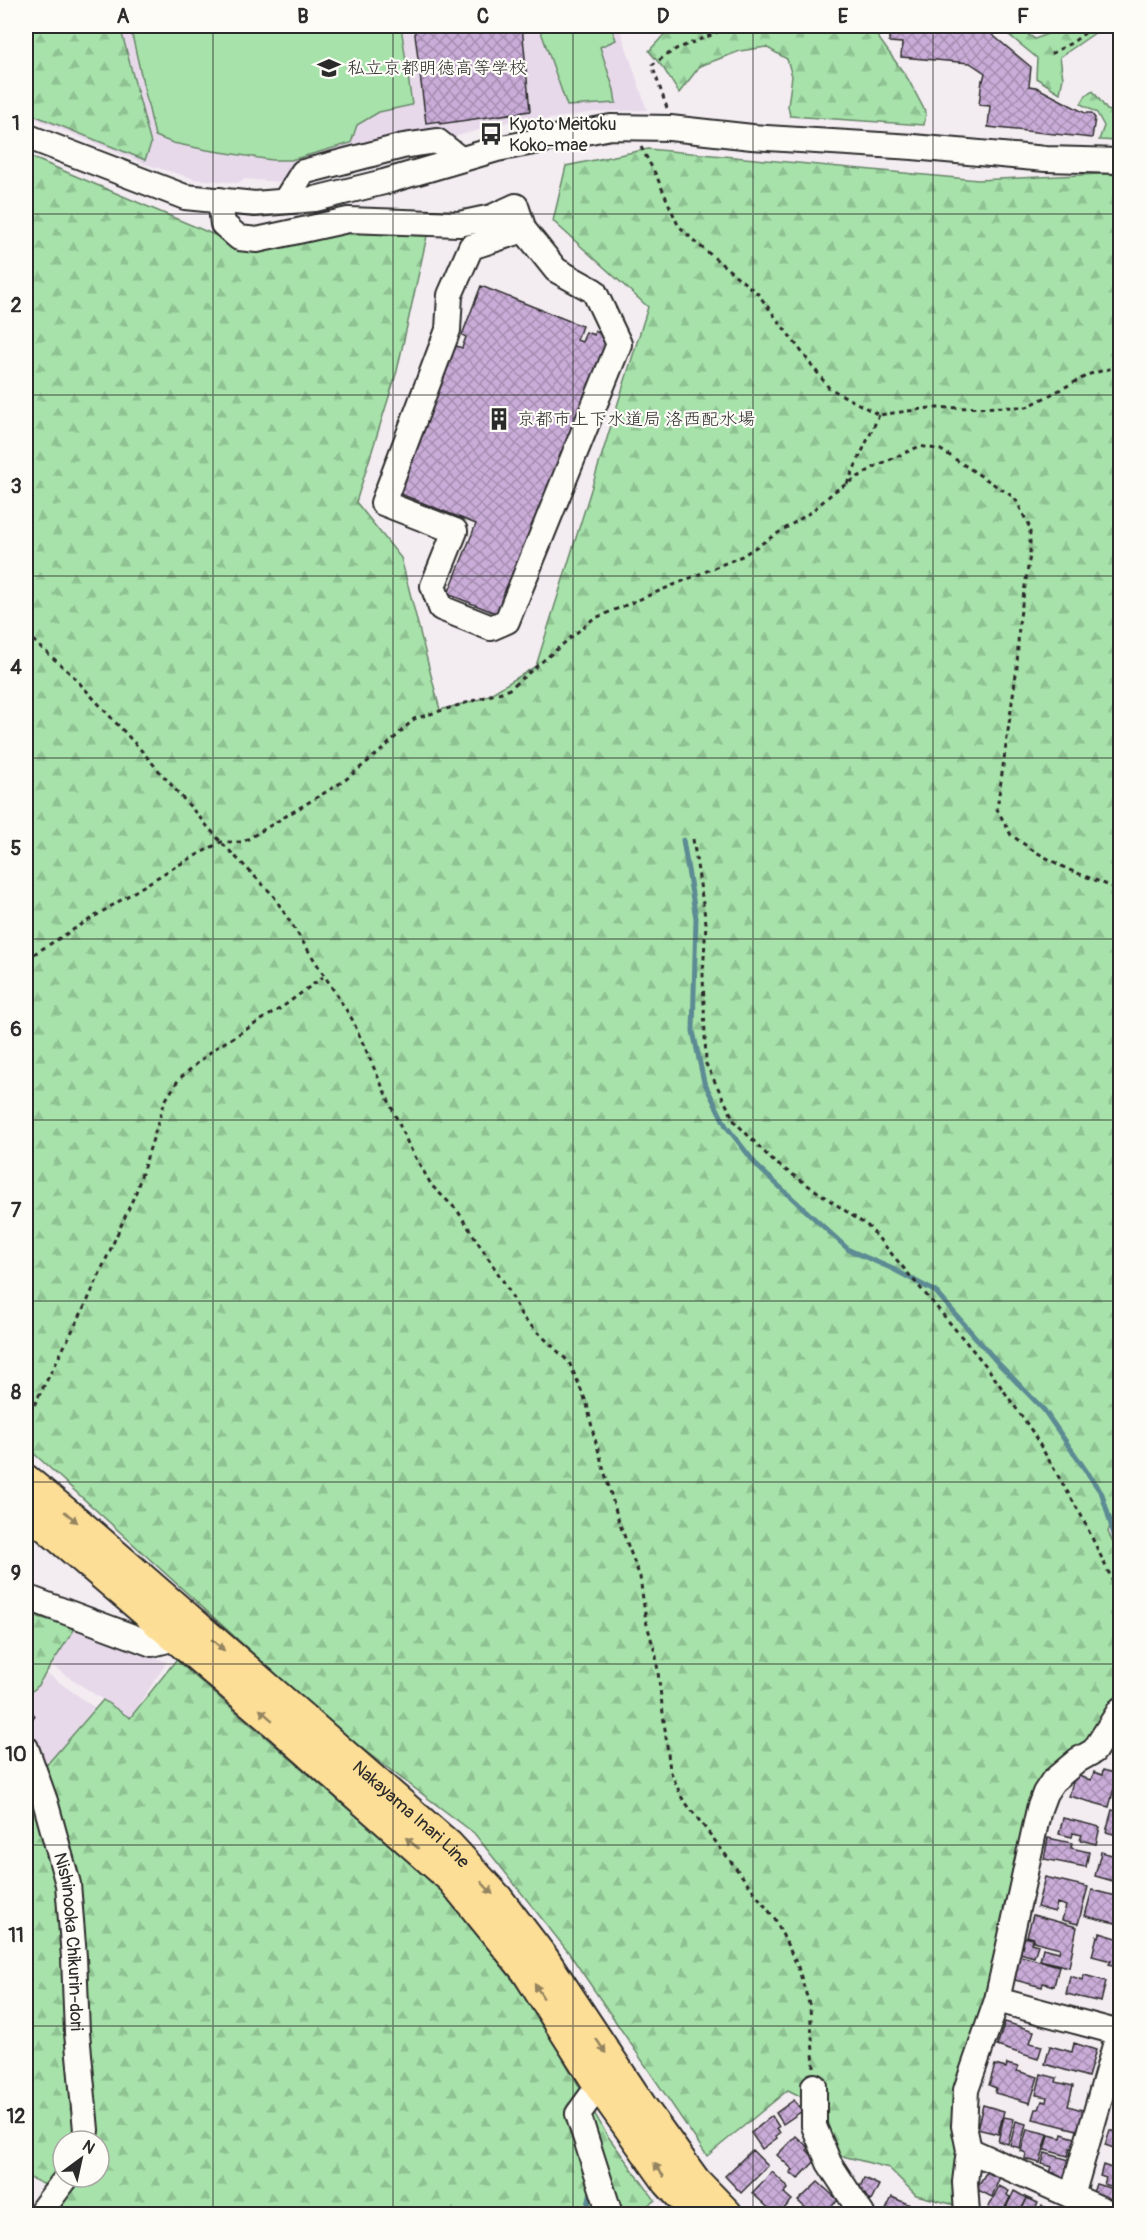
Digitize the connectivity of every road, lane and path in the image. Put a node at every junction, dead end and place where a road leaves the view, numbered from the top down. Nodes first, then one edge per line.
1 (729, 26) edge
2 (1094, 26) edge
3 (1051, 54) dead end
4 (631, 127) junction
5 (670, 128) junction
6 (26, 136) edge
7 (1120, 161) edge
8 (220, 200) junction
9 (524, 230) junction
10 (1120, 366) edge
11 (879, 415) junction
12 (835, 491) junction
13 (26, 634) edge
14 (693, 839) dead end
15 (220, 842) junction
16 (1120, 890) edge
17 (26, 959) edge
18 (323, 977) junction
19 (26, 1421) edge
20 (26, 1480) edge
21 (26, 1509) edge
22 (1120, 1596) edge
23 (26, 1597) edge
24 (176, 1638) junction
25 (1120, 1710) edge
26 (26, 1748) edge
27 (1094, 1750) junction
28 (1120, 1751) edge
29 (997, 2000) junction
30 (1120, 2031) edge
31 (599, 2085) junction
32 (814, 2086) joint
33 (86, 2129) edge
34 (969, 2150) junction
35 (58, 2189) edge
36 (1072, 2196) junction
37 (39, 2214) edge
38 (610, 2214) edge
39 (697, 2214) edge
40 (727, 2214) edge
41 (862, 2214) edge
42 (967, 2214) edge
43 (1112, 2214) edge

1 - 5 path
2 - 3 path
4 - 5 street
4 - 8 street
4 - 11 path
5 - 7 street
6 - 8 street
8 - 9 street
9 - 9 street
10 - 11 path
11 - 12 path
12 - 15 path
12 - 16 path
13 - 15 path
14 - 22 path
15 - 17 path
15 - 18 path
18 - 19 path
18 - 32 path
20 -> 40 main road, Nakayama Inari Line
21 - 24 main road, Nakayama Inari Line
23 - 24 street
31 -> 24 main road, Nakayama Inari Line
25 - 27 street
26 - 33 street, Nishinooka Chikurin-dori
27 - 28 street
27 - 29 street
29 - 30 street
29 - 34 street
30 - 36 street
31 - 38 street
39 -> 31 main road, Nakayama Inari Line
32 - 41 street
34 - 36 street
34 - 42 street
35 - 37 street
36 - 43 street

